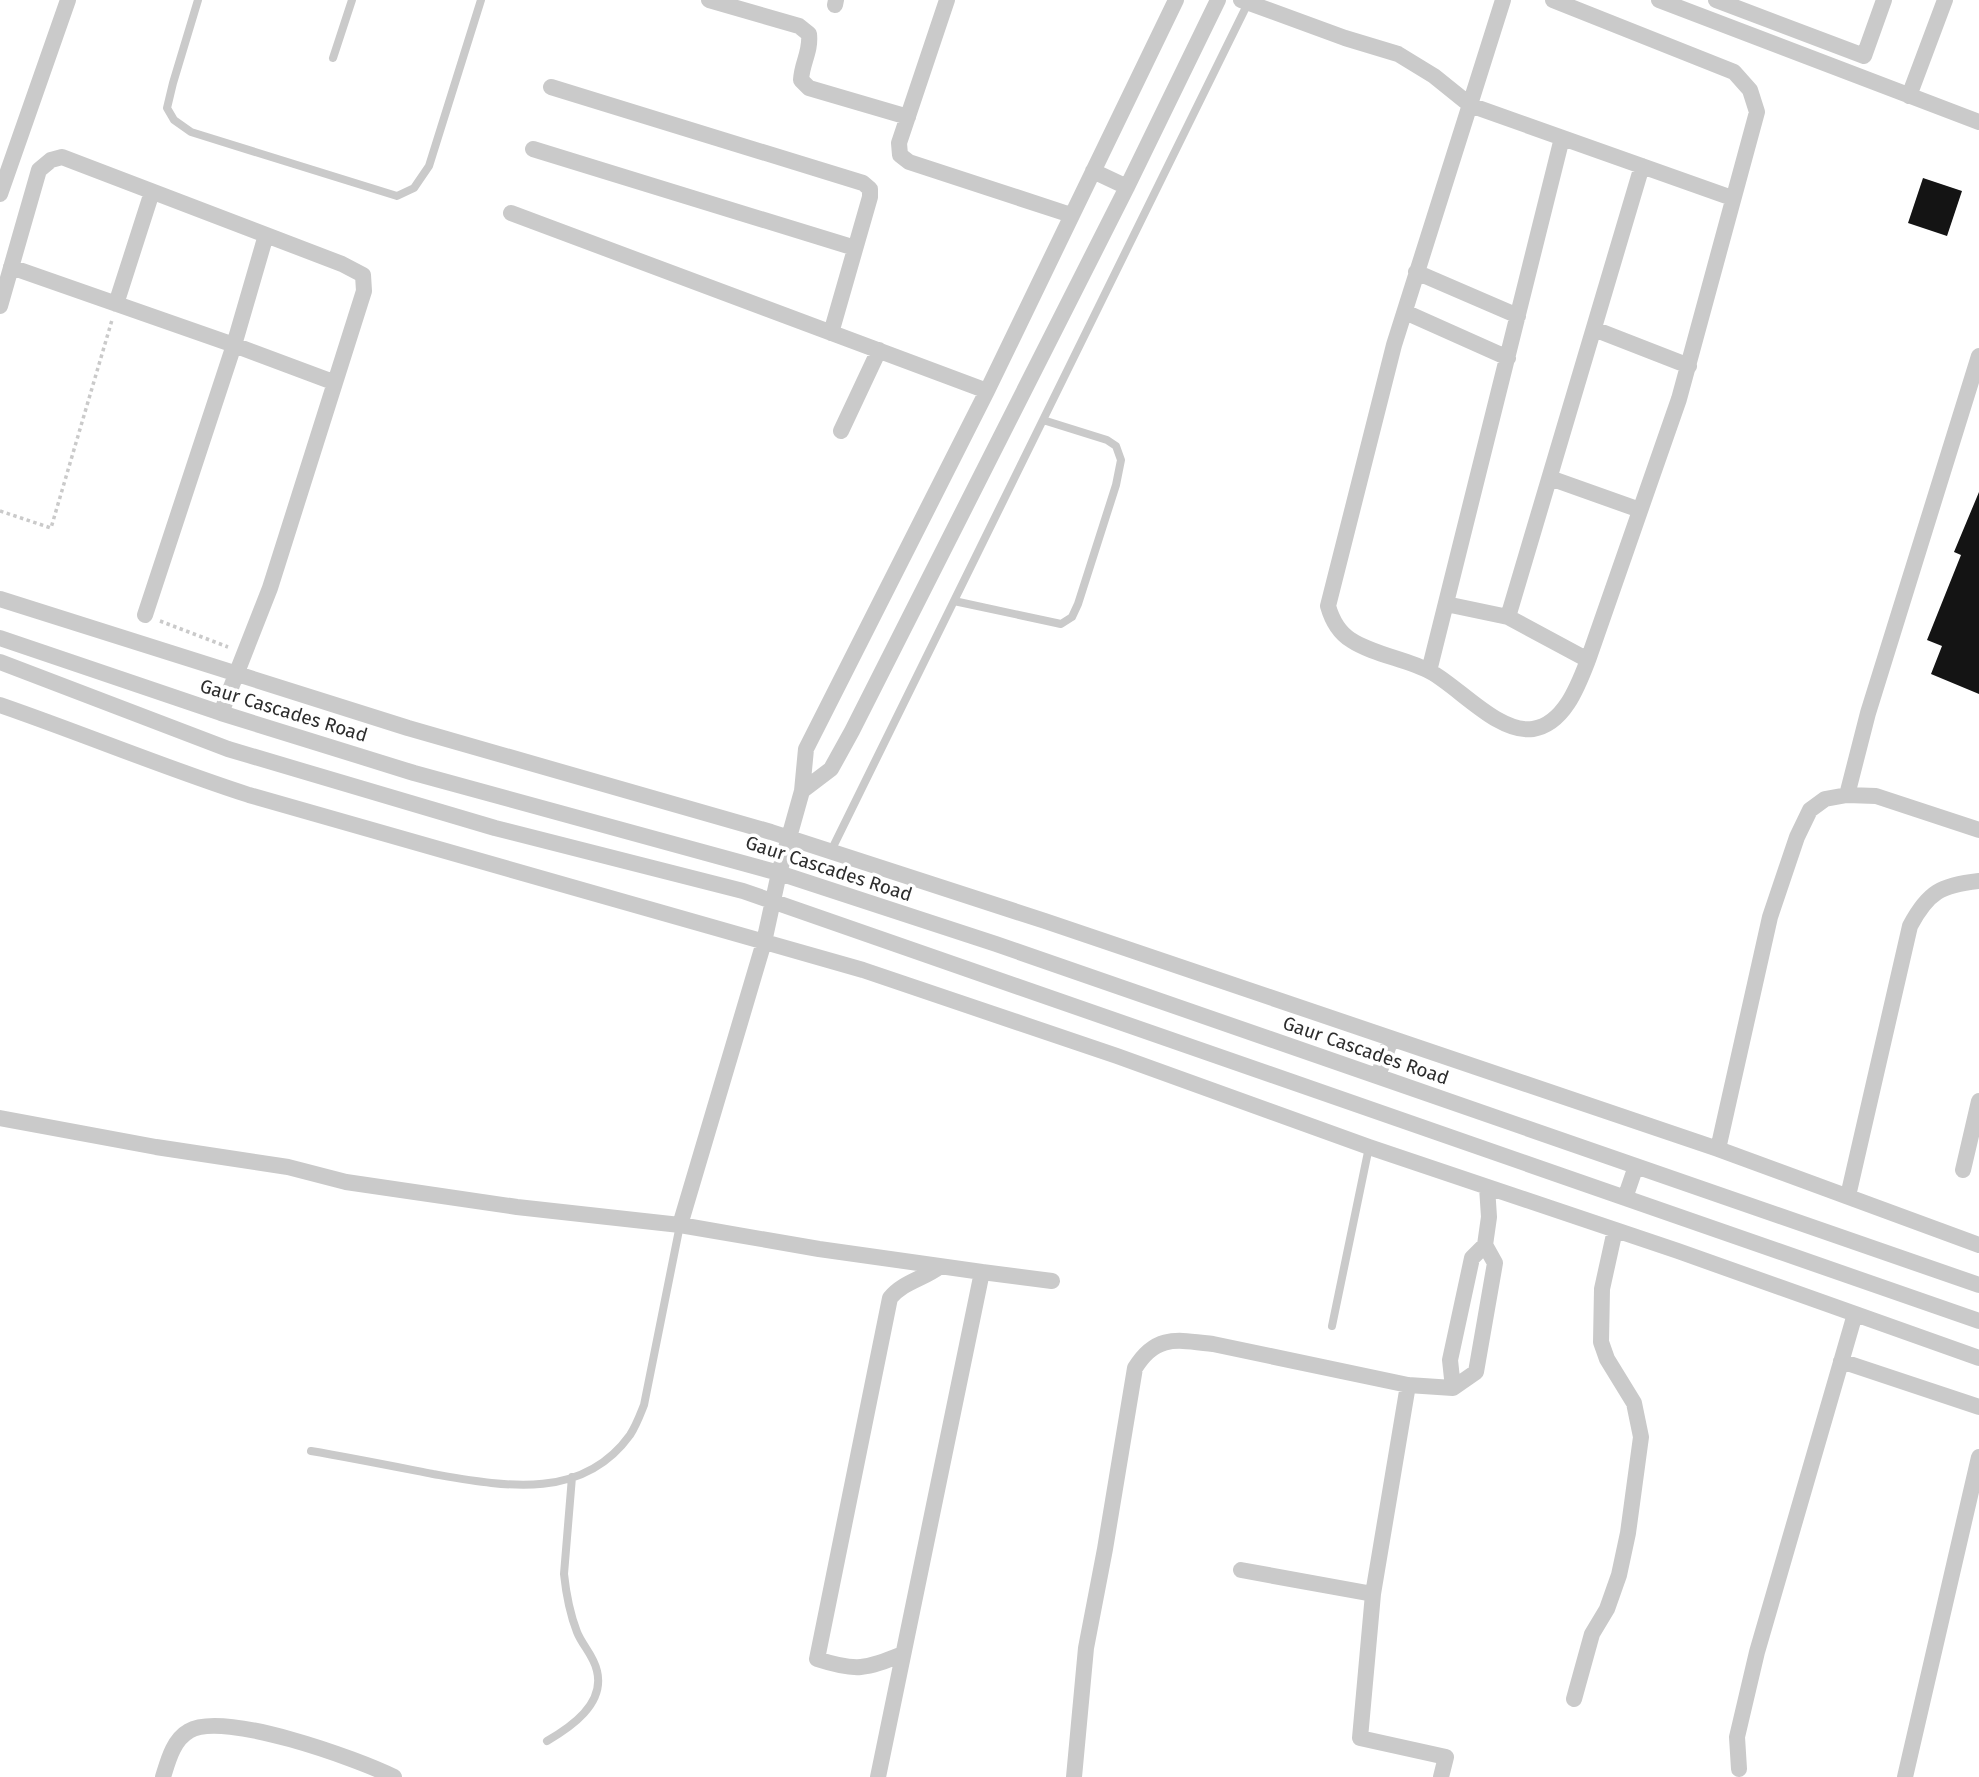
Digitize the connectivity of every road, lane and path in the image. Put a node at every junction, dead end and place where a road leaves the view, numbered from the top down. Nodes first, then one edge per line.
1 (68, 0) edge
2 (198, 0) edge
3 (352, 0) edge
4 (481, 0) edge
5 (709, 0) edge
6 (947, 0) edge
7 (1177, 0) edge
8 (1218, 0) edge
9 (1503, 0) edge
10 (1553, 0) edge
11 (1659, 0) edge
12 (1884, 0) edge
13 (1945, 0) edge
14 (1246, 1) edge
15 (1720, 1) edge
16 (1760, 8) edge
17 (333, 58) dead end
18 (551, 86) dead end
19 (1909, 96) junction
20 (1470, 105) junction
21 (908, 117) junction
22 (1979, 122) edge
23 (1562, 138) junction
24 (533, 149) dead end
25 (1642, 166) junction
26 (1093, 171) junction
27 (1127, 187) junction
28 (152, 192) junction
29 (0, 194) edge
30 (1732, 198) junction
31 (511, 213) dead end
32 (1071, 215) junction
33 (266, 235) junction
34 (855, 248) junction
35 (11, 267) junction
36 (1416, 272) junction
37 (116, 304) junction
38 (0, 306) edge
39 (1405, 312) junction
40 (1518, 316) junction
41 (1594, 329) junction
42 (831, 333) junction
43 (234, 345) junction
44 (879, 351) junction
45 (1979, 356) edge
46 (1508, 358) junction
47 (1689, 366) junction
48 (334, 382) junction
49 (987, 391) junction
50 (1043, 420) junction
51 (841, 431) dead end
52 (1550, 478) junction
53 (1640, 510) junction
54 (0, 511) edge
55 (0, 599) edge
56 (954, 601) junction
57 (1446, 604) junction
58 (145, 615) joint
59 (1508, 617) junction
60 (0, 638) edge
61 (235, 649) dead end
62 (1588, 660) junction
63 (0, 662) edge
64 (1429, 671) junction
65 (237, 674) junction
66 (0, 705) edge
67 (221, 713) junction
68 (802, 791) junction
69 (1847, 795) junction
70 (1979, 830) edge
71 (788, 837) junction
72 (831, 851) junction
73 (779, 873) junction
74 (1979, 881) edge
75 (774, 902) junction
76 (764, 942) junction
77 (1391, 1039) junction
78 (1378, 1076) junction
79 (1979, 1101) edge
80 (0, 1118) edge
81 (1369, 1147) junction
82 (1718, 1149) junction
83 (1636, 1166) junction
84 (1963, 1170) dead end
85 (1488, 1187) junction
86 (1848, 1196) junction
87 (1625, 1198) junction
88 (680, 1225) junction
89 (1615, 1230) junction
90 (1485, 1245) junction
91 (1979, 1245) edge
92 (939, 1266) junction
93 (982, 1272) junction
94 (1052, 1281) dead end
95 (1979, 1284) edge
96 (1855, 1314) junction
97 (1979, 1321) edge
98 (1332, 1326) dead end
99 (1979, 1358) edge
100 (1841, 1361) junction
101 (1408, 1385) junction
102 (1453, 1388) junction
103 (1979, 1408) edge
104 (311, 1451) dead end
105 (1979, 1457) edge
106 (572, 1478) junction
107 (1241, 1570) dead end
108 (1373, 1594) junction
109 (902, 1654) junction
110 (1574, 1699) dead end
111 (547, 1741) dead end
112 (1739, 1769) dead end
113 (163, 1777) edge
114 (394, 1777) edge
115 (878, 1777) edge
116 (1074, 1777) edge
117 (1441, 1777) edge
118 (1905, 1777) edge

1 - 29 street
2 - 4 lane
3 - 17 lane
5 - 21 street
6 - 21 street
7 - 26 street
8 - 27 street
9 - 20 street
10 - 30 street
11 - 19 street
12 - 16 street
13 - 19 street
14 - 20 street
14 - 50 lane
15 - 16 street
18 - 34 street
19 - 22 street
20 - 23 street
20 - 36 street
21 - 32 street
23 - 25 street
23 - 40 street
24 - 34 street
25 - 30 street
25 - 41 street
26 - 27 street
26 - 32 street
27 - 68 street
28 - 33 street
28 - 35 street
28 - 37 street
30 - 47 street
31 - 42 street
32 - 49 street
33 - 43 street
33 - 48 street
34 - 42 street
35 - 37 street
35 - 38 street
36 - 39 street
36 - 40 street
37 - 43 street
37 - 54 path
39 - 46 street
39 - 64 street
40 - 46 street
41 - 47 street
41 - 52 street
42 - 44 street
43 - 48 street
43 - 58 street
44 - 49 street
44 - 51 street
45 - 69 street
46 - 57 street
47 - 53 street
48 - 65 street
49 - 68 street
50 - 56 lane
50 - 56 lane
52 - 53 street
52 - 59 street
53 - 62 street
55 - 65 street
56 - 72 lane
57 - 59 street
57 - 64 street
58 - 61 path
59 - 62 street
60 - 67 street, Gaur Cascades Road
62 - 64 street
63 - 75 street
65 - 67 street
65 - 71 street
66 - 76 street
67 - 73 street, Gaur Cascades Road
68 - 71 street
69 - 70 street
69 - 82 street
71 - 72 street
71 - 73 street
72 - 77 street
73 - 75 street
73 - 78 street, Gaur Cascades Road
74 - 86 street
75 - 76 street
75 - 87 street
76 - 81 street
76 - 88 street
77 - 78 street
77 - 82 street
78 - 83 street, Gaur Cascades Road
79 - 84 street
80 - 88 street
81 - 85 street
81 - 98 lane
82 - 86 street
83 - 87 street
83 - 95 street, Gaur Cascades Road
85 - 89 street
85 - 90 street
86 - 91 street
87 - 97 street
88 - 92 street
88 - 106 lane
89 - 96 street
89 - 110 street
90 - 102 street
90 - 102 street
92 - 93 street
92 - 109 street
93 - 94 street
93 - 109 street
96 - 99 street
96 - 100 street
100 - 103 street
100 - 112 street
101 - 102 street
101 - 108 street
101 - 116 street
104 - 106 lane
105 - 118 street
106 - 111 lane
107 - 108 street
108 - 117 street
109 - 115 street
113 - 114 street

